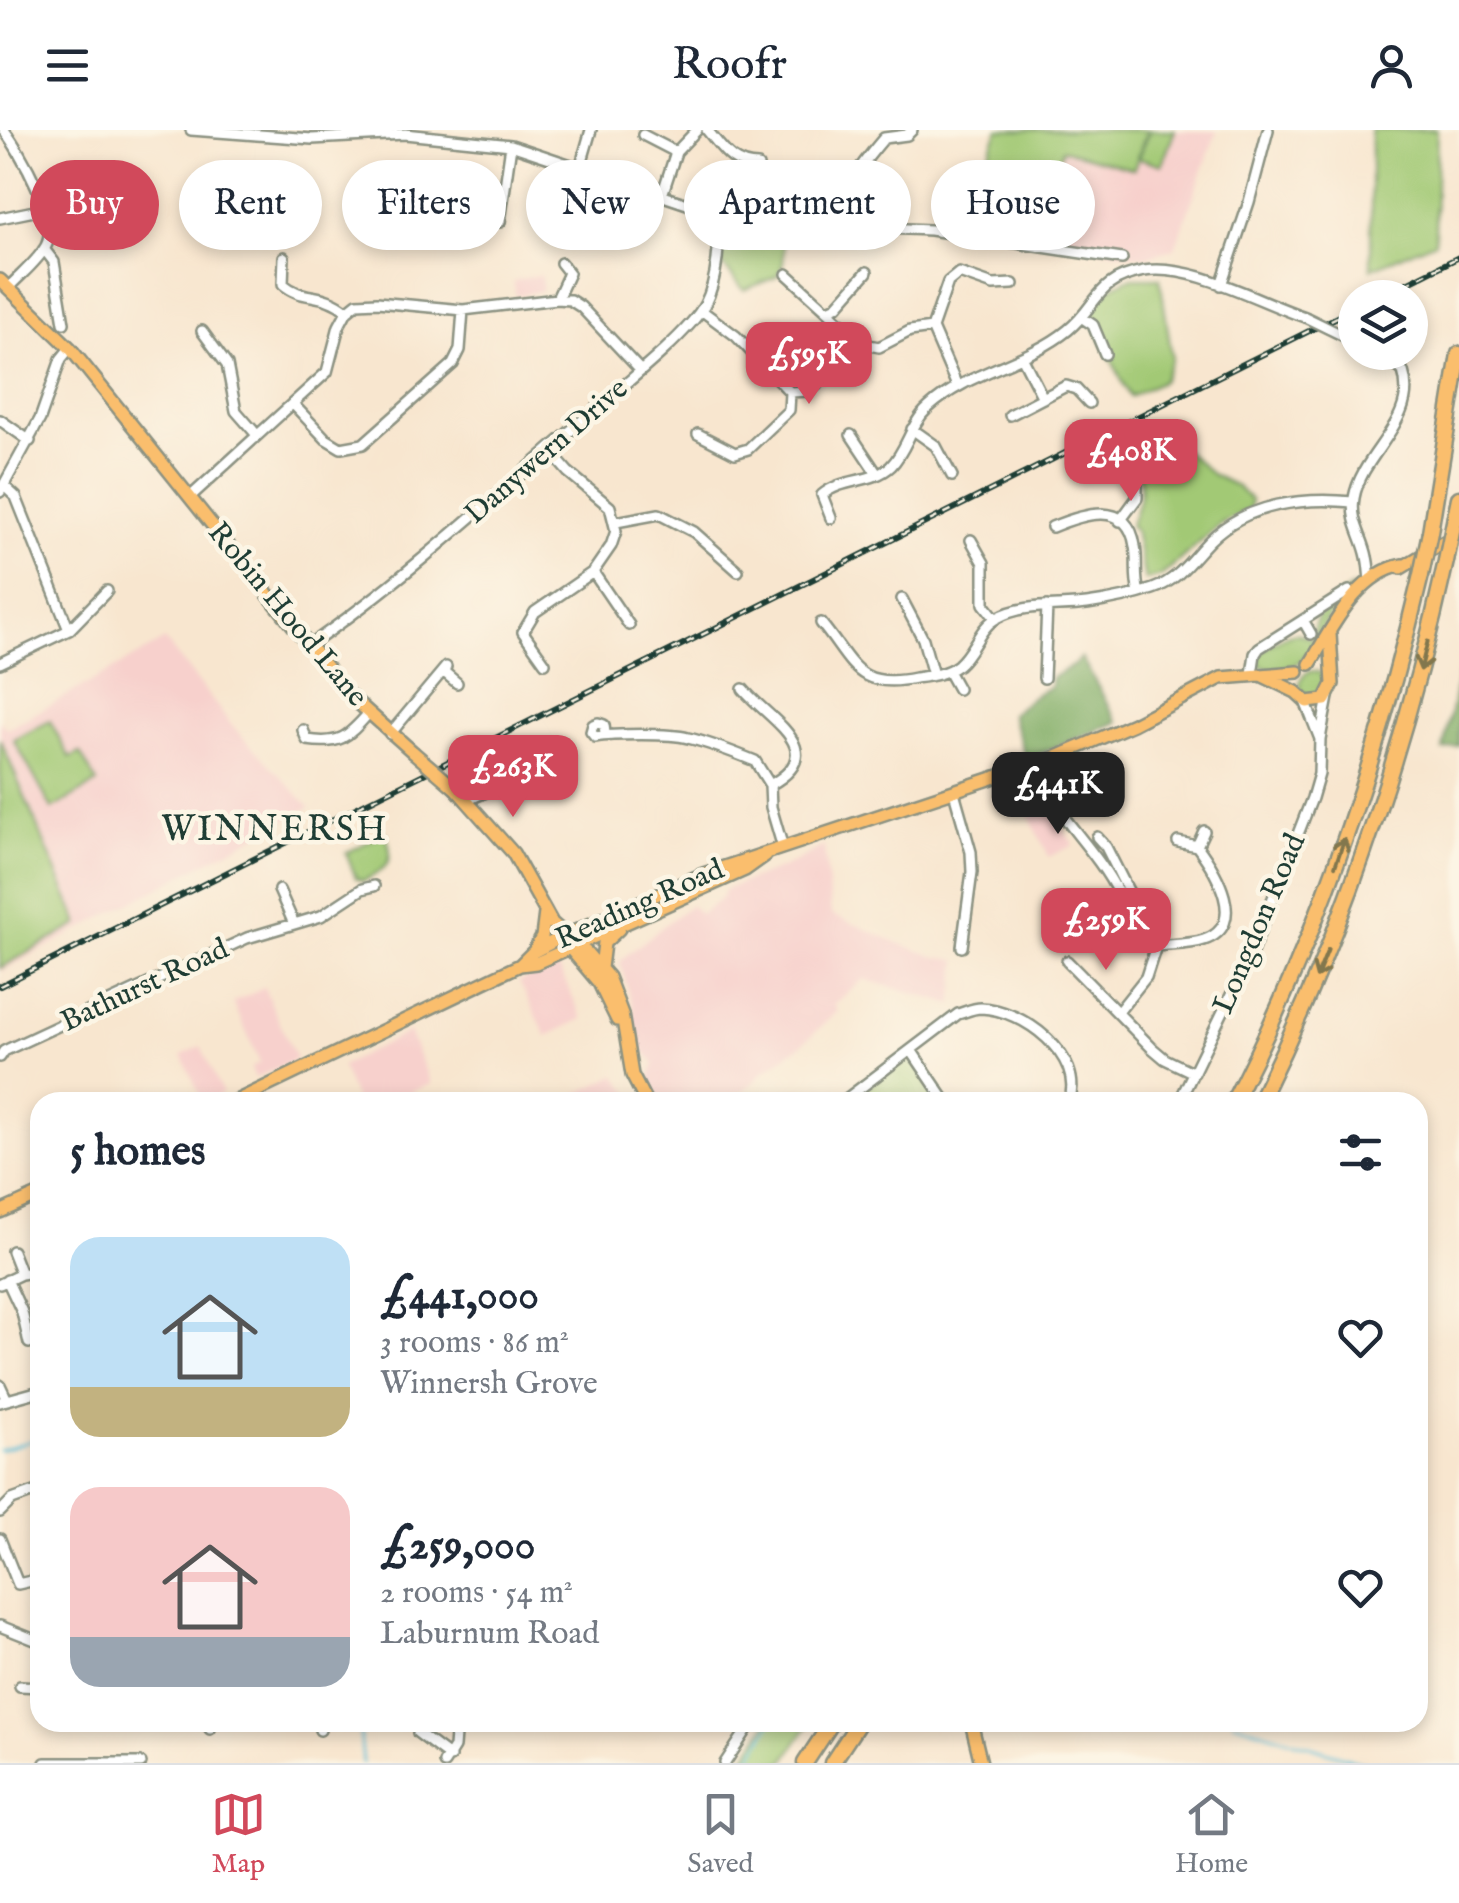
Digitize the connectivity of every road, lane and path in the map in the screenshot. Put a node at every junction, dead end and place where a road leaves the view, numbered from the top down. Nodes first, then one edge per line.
1 (19, 130) edge
2 (191, 130) edge
3 (591, 130) edge
4 (697, 130) edge
5 (707, 130) edge
6 (912, 130) edge
7 (1268, 130) edge
8 (6, 133) edge
9 (286, 134) edge
10 (882, 134) edge
11 (643, 136) dead end
12 (512, 145) junction
13 (676, 152) junction
14 (556, 160) edge
15 (582, 160) edge
16 (734, 160) edge
17 (864, 160) edge
18 (30, 173) edge
19 (506, 184) edge
20 (664, 189) edge
21 (30, 211) edge
22 (0, 218) edge
23 (911, 229) edge
24 (43, 250) edge
25 (45, 250) edge
26 (716, 250) edge
27 (284, 256) dead end
28 (1122, 258) dead end
29 (561, 263) dead end
30 (867, 272) dead end
31 (787, 274) dead end
32 (4, 284) edge
33 (1013, 284) dead end
34 (1222, 284) junction
35 (557, 299) junction
36 (464, 310) junction
37 (701, 310) junction
38 (828, 310) junction
39 (346, 311) junction
40 (1081, 318) junction
41 (64, 323) dead end
42 (932, 328) junction
43 (202, 331) dead end
44 (1338, 333) edge
45 (70, 348) junction
46 (1104, 354) dead end
47 (1459, 354) edge
48 (1022, 356) junction
49 (640, 370) junction
50 (1402, 370) edge
51 (829, 376) dead end
52 (957, 386) junction
53 (790, 392) junction
54 (1043, 398) junction
55 (1089, 403) dead end
56 (293, 404) junction
57 (1010, 415) dead end
58 (0, 420) edge
59 (912, 429) junction
60 (698, 434) dead end
61 (257, 435) junction
62 (851, 435) dead end
63 (30, 440) junction
64 (548, 450) junction
65 (877, 474) junction
66 (1136, 475) dead end
67 (952, 476) dead end
68 (2, 489) edge
69 (190, 497) junction
70 (1459, 498) edge
71 (1353, 502) junction
72 (830, 518) dead end
73 (1120, 521) junction
74 (616, 522) junction
75 (1052, 527) dead end
76 (1459, 533) edge
77 (971, 540) dead end
78 (1367, 555) junction
79 (1404, 566) junction
80 (1390, 570) junction
81 (738, 571) dead end
82 (593, 572) junction
83 (1367, 585) junction
84 (1349, 590) dead end
85 (107, 591) dead end
86 (1139, 593) junction
87 (902, 599) dead end
88 (1047, 606) junction
89 (995, 618) junction
90 (1303, 620) junction
91 (821, 623) dead end
92 (629, 625) dead end
93 (69, 630) junction
94 (1312, 634) dead end
95 (1330, 634) junction
96 (308, 647) junction
97 (0, 663) edge
98 (545, 663) dead end
99 (1310, 664) junction
100 (948, 671) junction
101 (1298, 672) junction
102 (1330, 673) junction
103 (933, 675) junction
104 (1258, 675) junction
105 (1044, 678) dead end
106 (457, 683) dead end
107 (958, 688) dead end
108 (742, 689) dead end
109 (1300, 697) junction
110 (1328, 697) junction
111 (368, 714) junction
112 (390, 734) junction
113 (605, 734) dead end
114 (1320, 739) junction
115 (302, 740) dead end
116 (1034, 766) junction
117 (770, 786) junction
118 (517, 790) dead end
119 (955, 796) junction
120 (468, 800) junction
121 (1204, 831) dead end
122 (1098, 837) dead end
123 (1178, 842) dead end
124 (1197, 846) junction
125 (784, 848) junction
126 (766, 855) junction
127 (374, 886) dead end
128 (279, 890) dead end
129 (1118, 893) dead end
130 (545, 913) junction
131 (629, 920) junction
132 (294, 924) junction
133 (570, 943) junction
134 (1156, 946) junction
135 (962, 947) dead end
136 (533, 952) junction
137 (1067, 960) dead end
138 (520, 964) junction
139 (1087, 964) dead end
140 (600, 968) junction
141 (1080, 975) junction
142 (1119, 1011) junction
143 (625, 1038) junction
144 (911, 1050) junction
145 (0, 1057) edge
146 (1194, 1074) junction
147 (255, 1092) edge
148 (641, 1092) edge
149 (857, 1092) edge
150 (939, 1092) edge
151 (1072, 1092) edge
152 (1184, 1092) edge
153 (1239, 1092) edge
154 (1264, 1092) edge
155 (30, 1198) edge
156 (0, 1212) edge
157 (12, 1251) dead end
158 (30, 1273) edge
159 (22, 1274) junction
160 (4, 1282) edge
161 (29, 1343) dead end
162 (0, 1385) edge
163 (30, 1394) edge
164 (3, 1401) edge
165 (30, 1494) edge
166 (0, 1512) edge
167 (0, 1539) edge
168 (4, 1568) edge
169 (30, 1581) edge
170 (0, 1626) edge
171 (30, 1638) edge
172 (20, 1686) dead end
173 (30, 1686) edge
174 (454, 1732) edge
175 (745, 1732) edge
176 (825, 1732) edge
177 (852, 1732) edge
178 (973, 1732) edge
179 (418, 1733) dead end
180 (447, 1760) edge
181 (112, 1762) edge
182 (45, 1763) edge
183 (142, 1763) edge
184 (725, 1763) edge
185 (805, 1763) edge
186 (832, 1763) edge
187 (981, 1763) edge

1 - 8 street
2 - 9 street
3 - 15 street
4 - 13 street
5 - 16 street
6 - 10 street
7 - 34 street
8 - 18 street
9 - 12 street
10 - 17 street
11 - 13 street
12 - 14 street
12 - 19 street
13 - 20 street
21 - 22 street
23 - 28 street
24 - 32 street
25 - 41 street
26 - 37 street, Danywern Drive
27 - 39 street
29 - 35 street
30 - 38 street
31 - 38 street
32 - 45 main road, Robin Hood Lane
33 - 42 street
34 - 40 street
34 - 44 street, bridge
35 - 36 street
35 - 49 street
36 - 39 street
36 - 56 street
37 - 49 street, Danywern Drive
37 - 53 street
38 - 42 street
39 - 56 street
40 - 46 street
40 - 48 street
42 - 52 street
43 - 61 street
45 - 63 street
45 - 69 main road, Robin Hood Lane
153 -> 47 highway, bridge
48 - 52 street
48 - 54 street
49 - 64 street, Danywern Drive
50 - 71 street
51 - 53 street
52 - 59 street
53 - 60 street
54 - 55 street
54 - 57 street
56 - 61 street
58 - 63 street
59 - 65 street
59 - 67 street
61 - 69 street
62 - 65 street
63 - 68 street
64 - 74 street
64 - 96 street, Danywern Drive
65 - 72 street
66 - 73 street
68 - 93 street
69 - 96 main road, Robin Hood Lane
70 -> 154 highway, bridge
71 - 78 street
71 - 86 street
73 - 75 street
73 - 86 street
74 - 81 street
74 - 82 street
76 - 79 main road
77 - 89 street
78 - 80 street
78 - 83 street
79 - 80 main road
79 - 83 main road
80 - 83 main road
82 - 92 street
82 - 98 street
83 - 95 main road
84 - 90 street
85 - 93 street
86 - 88 street
87 - 103 street
88 - 89 street
88 - 105 street
89 - 100 street
90 - 94 street
90 - 104 street
91 - 103 street
93 - 97 street
95 - 99 main road
95 - 102 main road
96 - 111 main road, Robin Hood Lane
99 - 101 main road
99 - 102 main road
100 - 103 street
100 - 107 street
101 - 104 main road, Reading Road
101 - 109 main road
102 - 110 main road
104 - 109 main road
104 - 116 main road, Reading Road
106 - 112 street
108 - 117 street
109 - 110 main road
109 - 114 street, Longdon Road
110 - 114 street, Longdon Road
111 - 112 main road, Robin Hood Lane
111 - 115 street
112 - 120 main road, Robin Hood Lane, bridge
113 - 117 street
114 - 146 street, Longdon Road
116 - 119 main road, Reading Road
116 - 129 street
117 - 125 street
118 - 120 street
119 - 125 main road, Reading Road
119 - 135 street
120 - 130 main road, Robin Hood Lane
121 - 124 street
122 - 134 street
123 - 124 street
124 - 134 street
125 - 126 main road, Reading Road
126 - 131 main road, Reading Road
126 - 133 main road, Reading Road
127 - 132 street, Bathurst Road
128 - 132 street
130 - 133 main road, Robin Hood Lane
130 - 136 main road
131 - 133 main road, Reading Road
131 - 140 main road
132 - 145 street, Bathurst Road
133 - 136 main road, Reading Road
133 - 138 main road, Reading Road
133 - 140 main road
133 - 143 main road
134 - 142 street
136 - 138 main road, Reading Road
137 - 141 street
138 - 147 main road, Reading Road
139 - 141 street
140 - 143 main road
141 - 142 street
142 - 146 street
143 - 148 main road
144 - 149 street
144 - 150 street
144 - 151 street
146 - 152 street, Longdon Road
155 - 156 main road
157 - 159 street
158 - 159 street
159 - 160 street
160 - 161 street
162 - 164 street
163 - 164 street
165 - 166 street
167 - 168 street
168 - 169 street
170 - 171 street
172 - 173 street
174 - 180 street
175 - 184 street
176 - 185 highway
177 - 186 highway
178 - 187 main road
179 - 180 street
181 - 182 street
181 - 183 street

